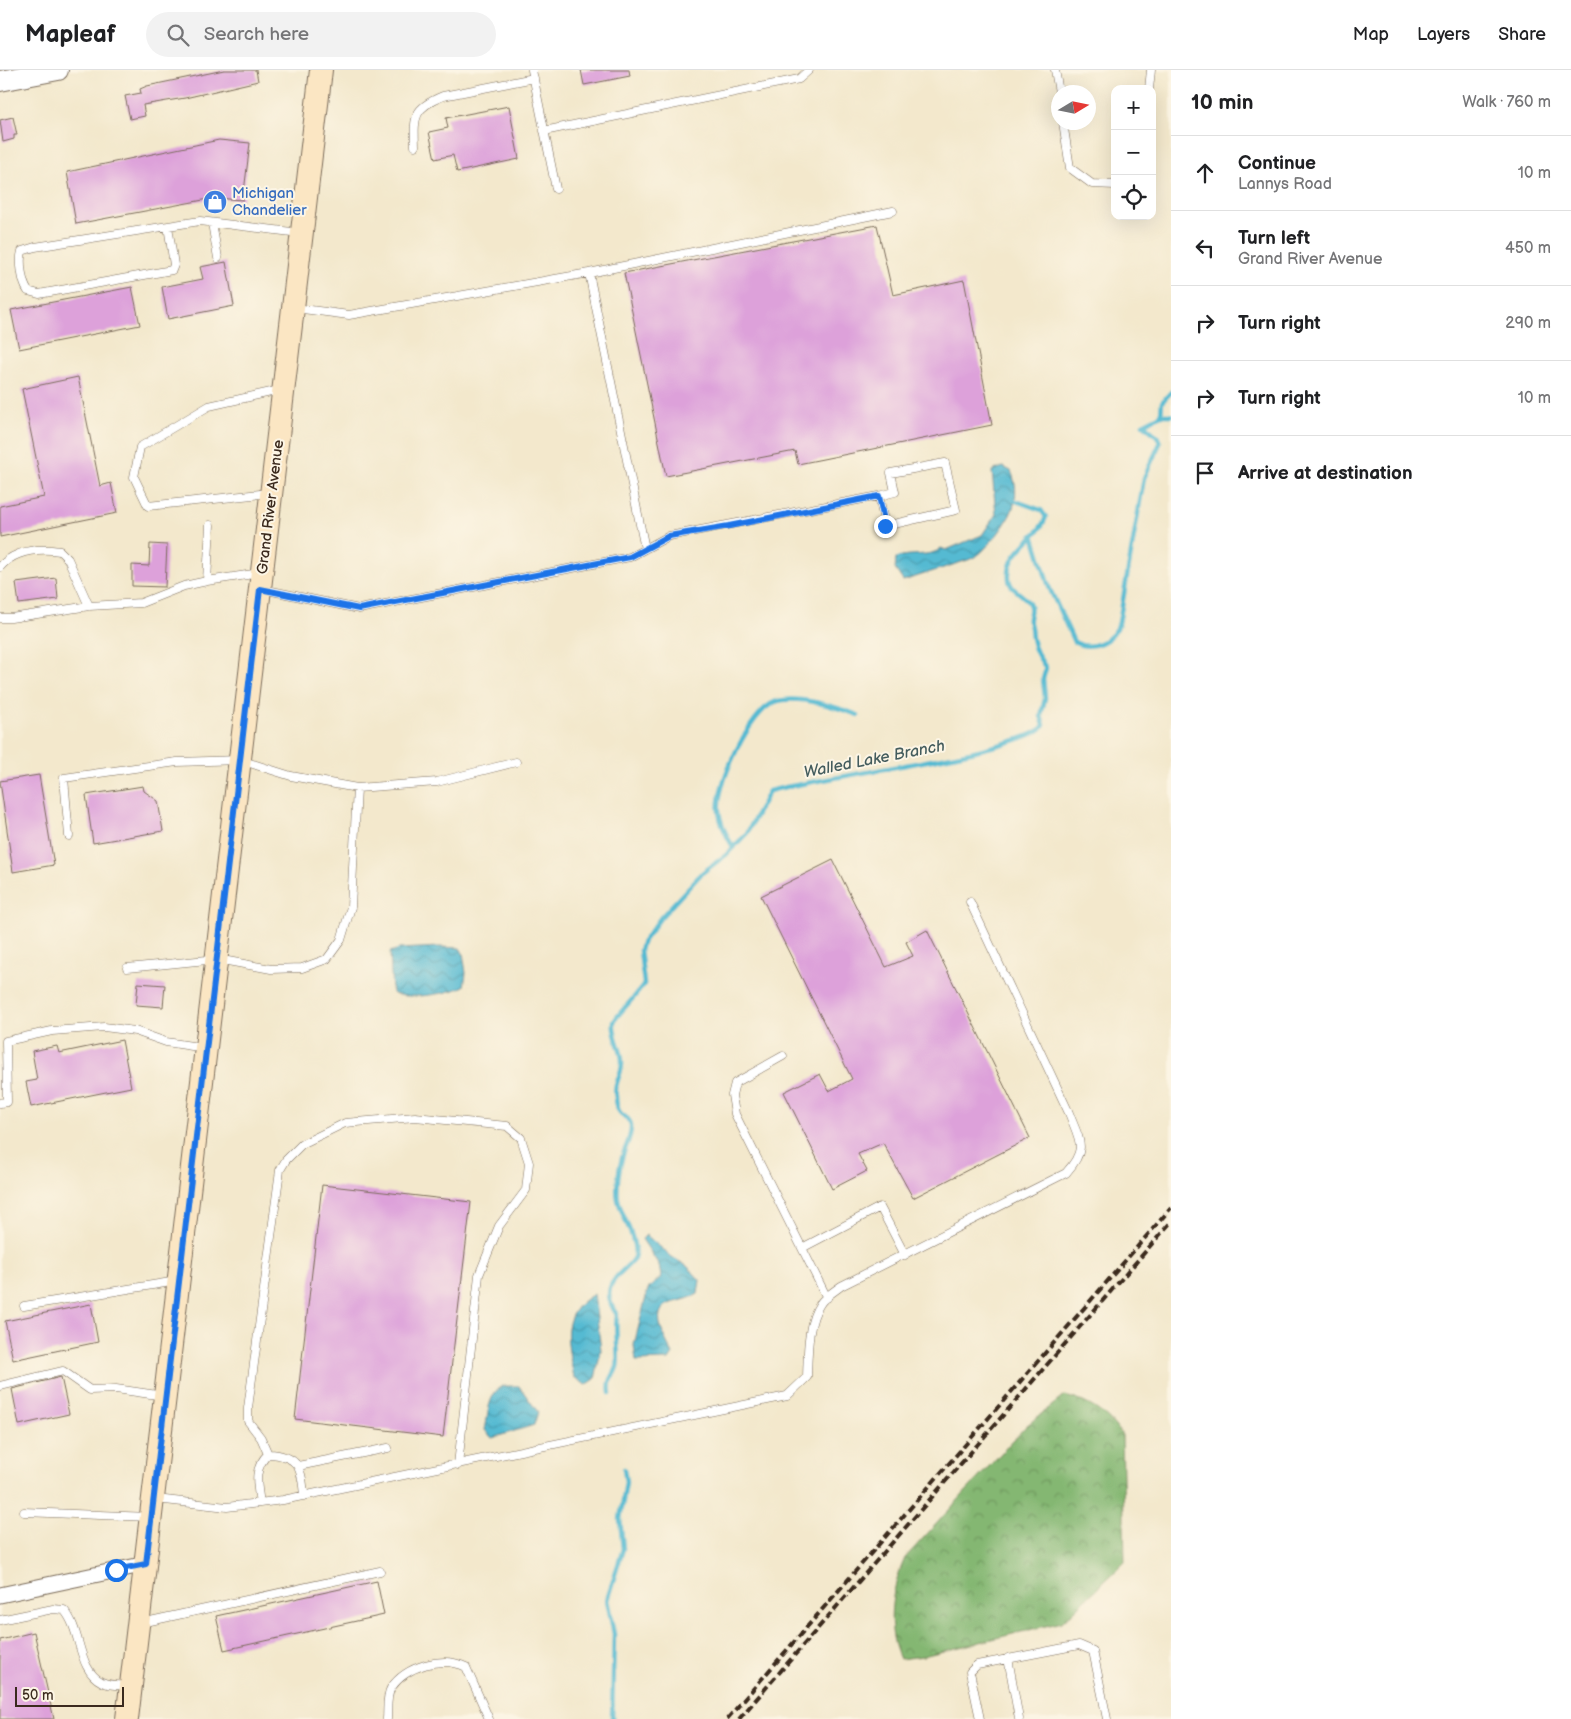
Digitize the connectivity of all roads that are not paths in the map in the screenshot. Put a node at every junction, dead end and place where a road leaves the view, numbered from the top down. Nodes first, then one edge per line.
1 (58, 70) edge
2 (321, 70) edge
3 (809, 70) edge
4 (1055, 70) edge
5 (1151, 70) edge
6 (32, 72) edge
7 (533, 74) edge
8 (0, 81) edge
9 (1057, 85) edge
10 (1149, 85) edge
11 (1064, 130) edge
12 (544, 131) junction
13 (416, 146) dead end
14 (1111, 185) edge
15 (556, 189) dead end
16 (893, 212) dead end
17 (212, 223) junction
18 (168, 226) junction
19 (302, 233) junction
20 (218, 258) dead end
21 (589, 273) junction
22 (293, 308) junction
23 (284, 389) junction
24 (272, 492) junction
25 (879, 496) junction
26 (210, 524) dead end
27 (645, 549) junction
28 (0, 567) edge
29 (207, 581) junction
30 (261, 581) junction
31 (89, 606) junction
32 (0, 618) edge
33 (240, 760) junction
34 (516, 762) dead end
35 (357, 788) junction
36 (69, 836) dead end
37 (970, 902) dead end
38 (217, 959) junction
39 (127, 968) dead end
40 (3, 1041) edge
41 (207, 1049) junction
42 (783, 1056) dead end
43 (0, 1102) edge
44 (802, 1248) junction
45 (905, 1255) junction
46 (179, 1281) junction
47 (827, 1298) junction
48 (24, 1306) dead end
49 (0, 1386) edge
50 (166, 1397) junction
51 (388, 1448) dead end
52 (268, 1454) junction
53 (458, 1464) junction
54 (298, 1466) junction
55 (304, 1496) junction
56 (260, 1503) junction
57 (153, 1508) junction
58 (24, 1512) dead end
59 (146, 1564) junction
60 (380, 1571) dead end
61 (0, 1595) edge
62 (0, 1620) edge
63 (139, 1623) junction
64 (1008, 1658) junction
65 (131, 1686) junction
66 (127, 1719) edge
67 (387, 1719) edge
68 (489, 1719) edge
69 (980, 1719) edge
70 (1019, 1719) edge
71 (1107, 1719) edge

1 - 6 street
2 - 19 main road, Grand River Avenue
3 - 12 lane
4 - 9 lane
5 - 10 lane
6 - 8 street
7 - 12 lane
7 - 13 lane
11 - 14 lane
12 - 15 lane
16 - 21 lane
17 - 18 lane
17 - 19 lane
17 - 20 lane
18 - 18 lane
19 - 22 main road, Grand River Avenue
21 - 22 lane
21 - 27 lane
22 - 23 main road, Grand River Avenue
23 - 24 main road, Grand River Avenue
23 - 24 lane
24 - 30 main road, Grand River Avenue
25 - 25 lane
25 - 27 lane
26 - 29 lane
27 - 30 lane
28 - 31 lane
29 - 30 lane
29 - 31 lane
30 - 33 main road, Grand River Avenue
31 - 32 lane
33 - 35 lane
33 - 36 lane
33 - 38 main road, Grand River Avenue
34 - 35 lane
35 - 38 lane
37 - 45 lane
38 - 39 lane
38 - 41 main road, Grand River Avenue
40 - 41 lane
40 - 43 lane
41 - 46 main road, Grand River Avenue
42 - 44 lane
44 - 45 lane
44 - 47 lane
45 - 47 lane
46 - 48 lane
46 - 50 main road, Grand River Avenue
47 - 53 lane
49 - 50 lane
50 - 57 main road, Grand River Avenue
51 - 54 lane
52 - 53 lane
52 - 54 lane
52 - 56 lane
53 - 55 lane
54 - 55 lane
55 - 56 lane
56 - 57 lane
57 - 58 lane
57 - 59 main road, Grand River Avenue
59 - 61 street
59 - 63 main road, Grand River Avenue
60 - 63 lane
62 - 65 lane
63 - 65 main road, Grand River Avenue
64 - 69 lane
64 - 70 lane
64 - 71 lane
65 - 66 main road, Grand River Avenue
67 - 68 lane

